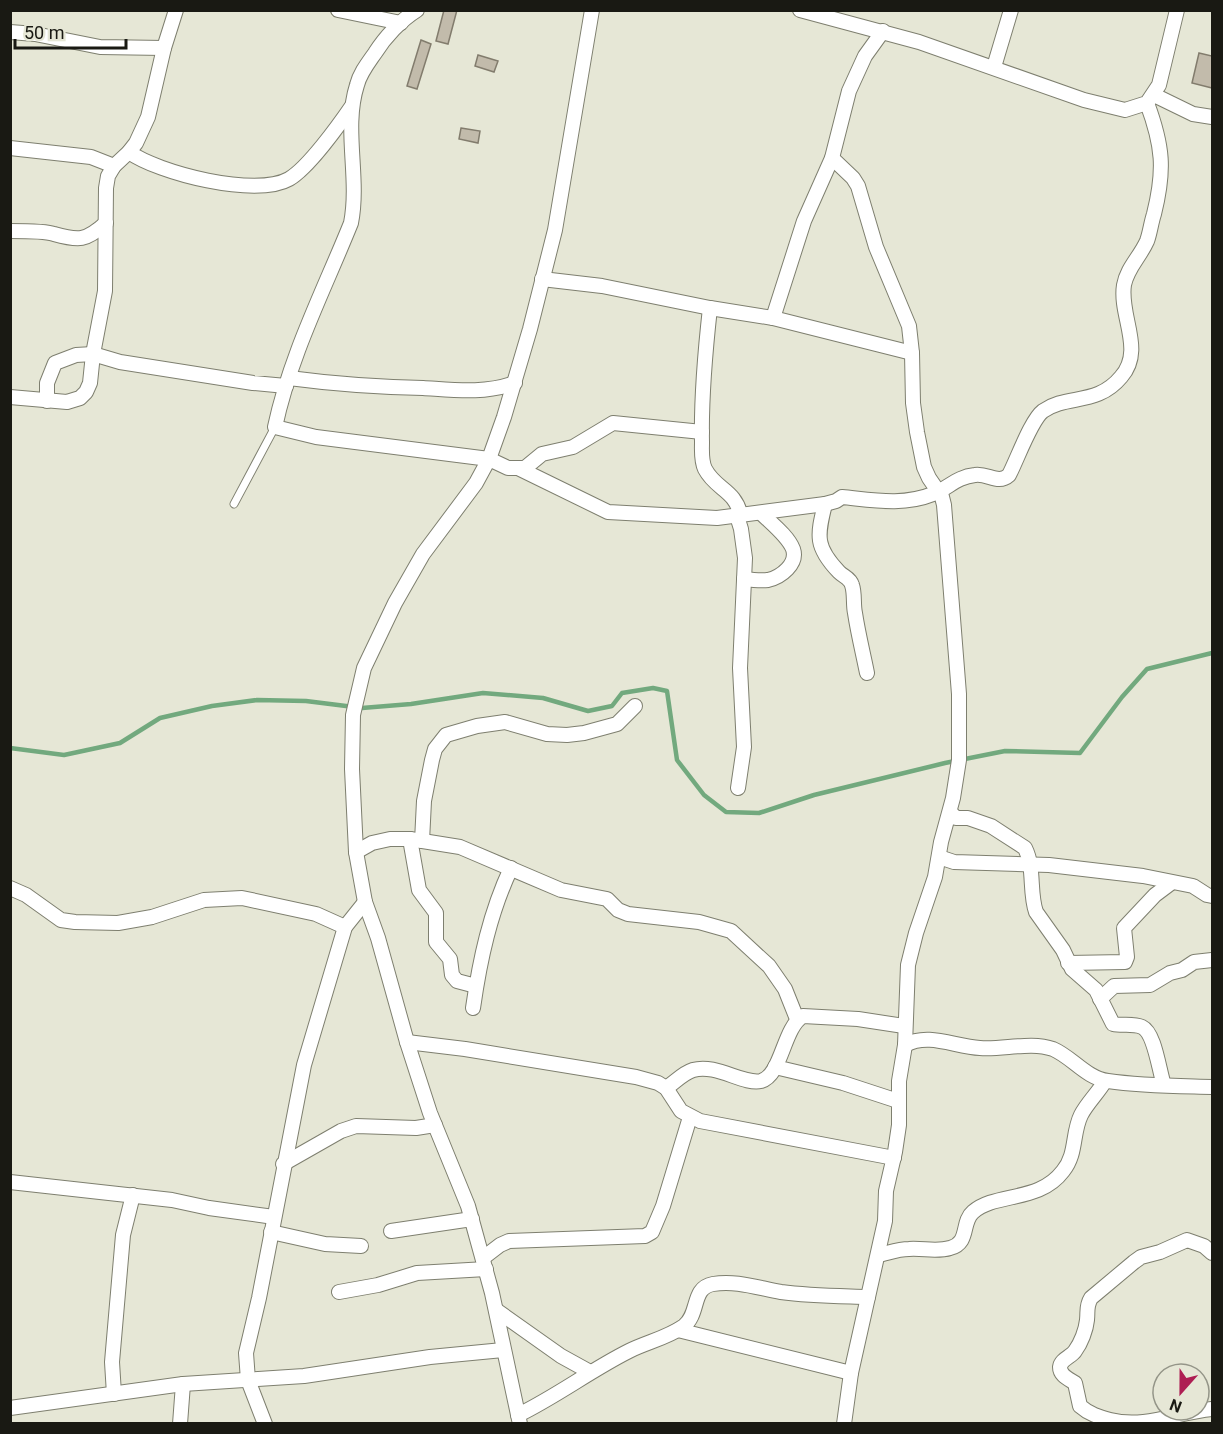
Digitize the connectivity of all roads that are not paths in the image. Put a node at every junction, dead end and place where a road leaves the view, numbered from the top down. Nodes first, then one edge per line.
1 (176, 10) edge
2 (338, 10) edge
3 (592, 10) edge
4 (800, 10) edge
5 (1011, 10) edge
6 (1177, 10) edge
7 (414, 11) edge
8 (401, 22) junction
9 (883, 31) junction
10 (10, 32) edge
11 (164, 48) junction
12 (994, 67) junction
13 (1151, 99) junction
14 (353, 104) junction
15 (1212, 117) edge
16 (10, 148) edge
17 (129, 152) junction
18 (832, 158) junction
19 (114, 166) junction
20 (106, 223) junction
21 (10, 231) edge
22 (542, 279) junction
23 (710, 308) junction
24 (773, 318) junction
25 (912, 353) junction
26 (93, 354) junction
27 (288, 382) junction
28 (515, 383) junction
29 (10, 398) edge
30 (47, 401) junction
31 (275, 427) junction
32 (702, 432) junction
33 (489, 459) junction
34 (520, 469) junction
35 (938, 492) junction
36 (234, 504) dead end
37 (825, 504) junction
38 (761, 513) junction
39 (739, 516) junction
40 (744, 579) junction
41 (867, 673) dead end
42 (635, 706) dead end
43 (738, 788) dead end
44 (950, 812) junction
45 (416, 840) junction
46 (356, 852) junction
47 (939, 857) junction
48 (1030, 864) junction
49 (511, 867) junction
50 (1171, 883) junction
51 (10, 888) edge
52 (1212, 896) edge
53 (365, 902) junction
54 (345, 927) junction
55 (1212, 960) edge
56 (1068, 963) junction
57 (476, 986) junction
58 (1100, 999) junction
59 (472, 1008) dead end
60 (797, 1019) junction
61 (904, 1026) junction
62 (407, 1042) junction
63 (905, 1045) junction
64 (775, 1066) junction
65 (1105, 1081) junction
66 (1164, 1085) junction
67 (1212, 1087) edge
68 (666, 1088) junction
69 (898, 1101) junction
70 (690, 1117) junction
71 (435, 1125) junction
72 (894, 1158) junction
73 (283, 1164) junction
74 (11, 1185) edge
75 (133, 1195) junction
76 (274, 1217) junction
77 (472, 1218) junction
78 (271, 1232) junction
79 (391, 1232) dead end
80 (361, 1246) dead end
81 (1212, 1253) edge
82 (878, 1256) junction
83 (484, 1264) junction
84 (339, 1292) dead end
85 (868, 1298) junction
86 (496, 1310) junction
87 (678, 1330) junction
88 (503, 1350) junction
89 (590, 1372) junction
90 (850, 1373) junction
91 (248, 1380) junction
92 (183, 1384) junction
93 (114, 1394) junction
94 (10, 1408) edge
95 (1212, 1410) edge
96 (519, 1419) edge
97 (180, 1424) edge
98 (265, 1424) edge
99 (844, 1424) edge

1 - 11 street
2 - 8 street
3 - 22 street
4 - 9 street
5 - 12 street
6 - 13 street
7 - 8 street
8 - 14 street
9 - 12 street
9 - 18 street
10 - 11 street
11 - 17 street
12 - 13 street
13 - 15 street
13 - 35 street
14 - 17 street
14 - 27 street
16 - 19 street
17 - 19 street
18 - 24 street
18 - 25 street
19 - 20 street
20 - 21 street
20 - 26 street
22 - 23 street
22 - 28 street
23 - 24 street
23 - 32 street
24 - 25 street
25 - 35 street
26 - 27 street
26 - 30 street
26 - 30 street
27 - 28 street
27 - 31 street
28 - 33 street
29 - 30 street
31 - 33 street
31 - 36 lane
32 - 34 street
32 - 39 street
33 - 34 street
33 - 46 street
34 - 39 street
35 - 37 street
35 - 44 street
37 - 38 street
37 - 41 street
38 - 39 street
38 - 40 street
39 - 40 street
40 - 43 street
42 - 45 street
44 - 47 street
44 - 48 street
45 - 46 street
45 - 49 street
45 - 57 street
46 - 53 street
47 - 48 street
47 - 61 street
48 - 50 street
48 - 56 street
49 - 57 street
49 - 60 street
50 - 52 street
50 - 56 street
51 - 54 street
53 - 54 street
53 - 62 street
54 - 73 street
55 - 58 street
56 - 58 street
57 - 59 street
58 - 66 street
60 - 61 street
60 - 64 street
61 - 63 street
62 - 68 street
62 - 71 street
63 - 65 street
63 - 69 street
64 - 68 street
64 - 69 street
65 - 66 street
65 - 82 street
66 - 67 street
68 - 70 street
69 - 72 street
70 - 72 street
70 - 83 street
71 - 73 street
71 - 77 street
72 - 82 street
73 - 76 street
74 - 75 street
75 - 76 street
75 - 93 street
76 - 78 street
77 - 79 street
77 - 83 street
78 - 80 street
78 - 91 street
81 - 95 street
82 - 85 street
83 - 84 street
83 - 86 street
85 - 87 street
85 - 90 street
86 - 88 street
86 - 89 street
87 - 89 street
87 - 90 street
88 - 91 street
88 - 96 street
89 - 96 street
90 - 99 street
91 - 92 street
91 - 98 street
92 - 93 street
92 - 97 street
93 - 94 street

